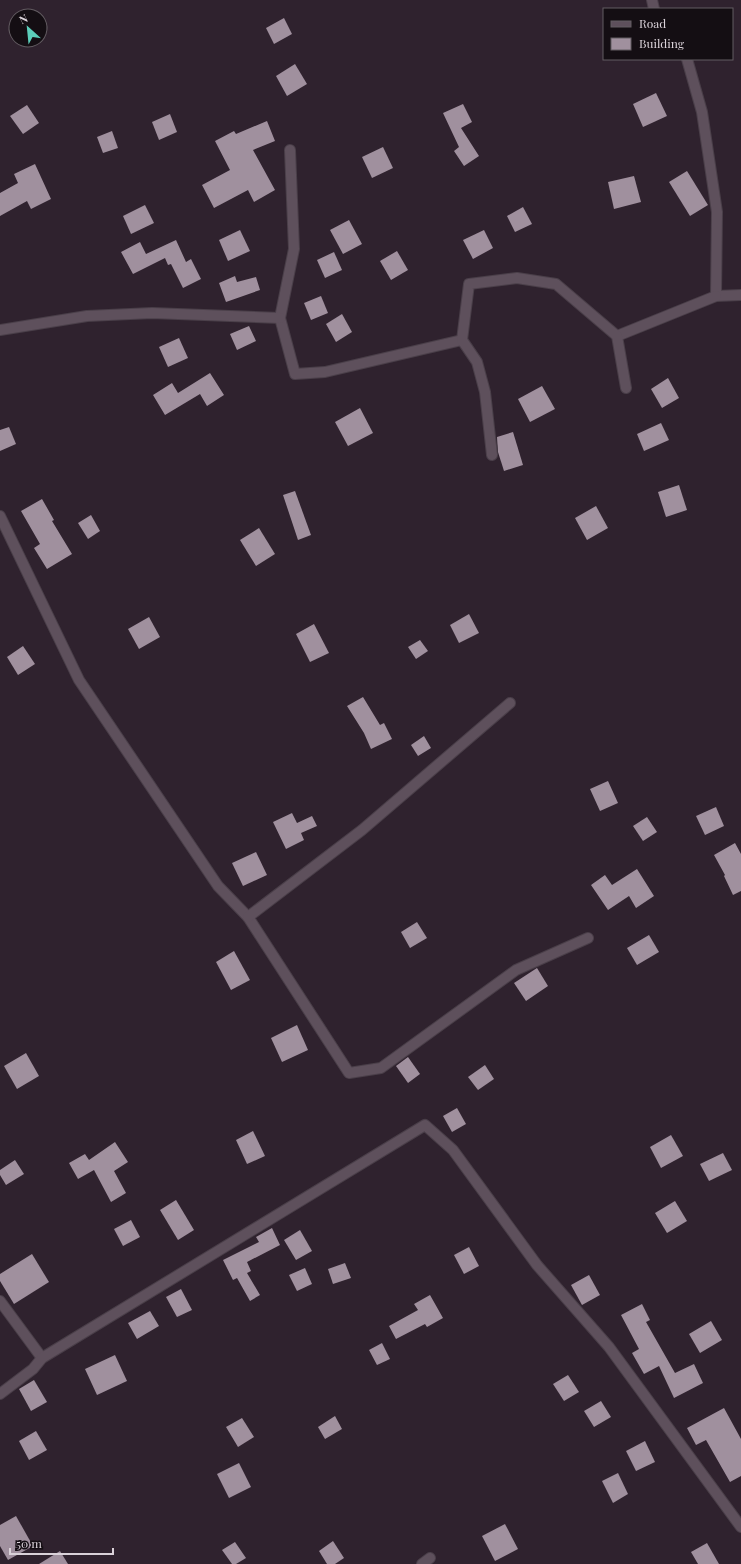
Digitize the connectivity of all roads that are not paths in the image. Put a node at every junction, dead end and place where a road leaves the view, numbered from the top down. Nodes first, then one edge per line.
1 (687, 60) edge
2 (290, 150) dead end
3 (741, 295) edge
4 (716, 296) junction
5 (280, 318) junction
6 (0, 330) edge
7 (617, 336) junction
8 (462, 340) junction
9 (626, 388) dead end
10 (492, 455) dead end
11 (0, 516) edge
12 (510, 704) dead end
13 (248, 917) junction
14 (588, 938) dead end
15 (0, 1301) edge
16 (42, 1358) junction
17 (0, 1394) edge
18 (741, 1527) edge

1 - 4 street
2 - 5 street
3 - 4 street
4 - 7 street
5 - 6 street
5 - 8 street
7 - 8 street
7 - 9 street
8 - 10 street
11 - 13 street
12 - 13 street
13 - 14 street
15 - 16 street
16 - 17 street
16 - 18 street

